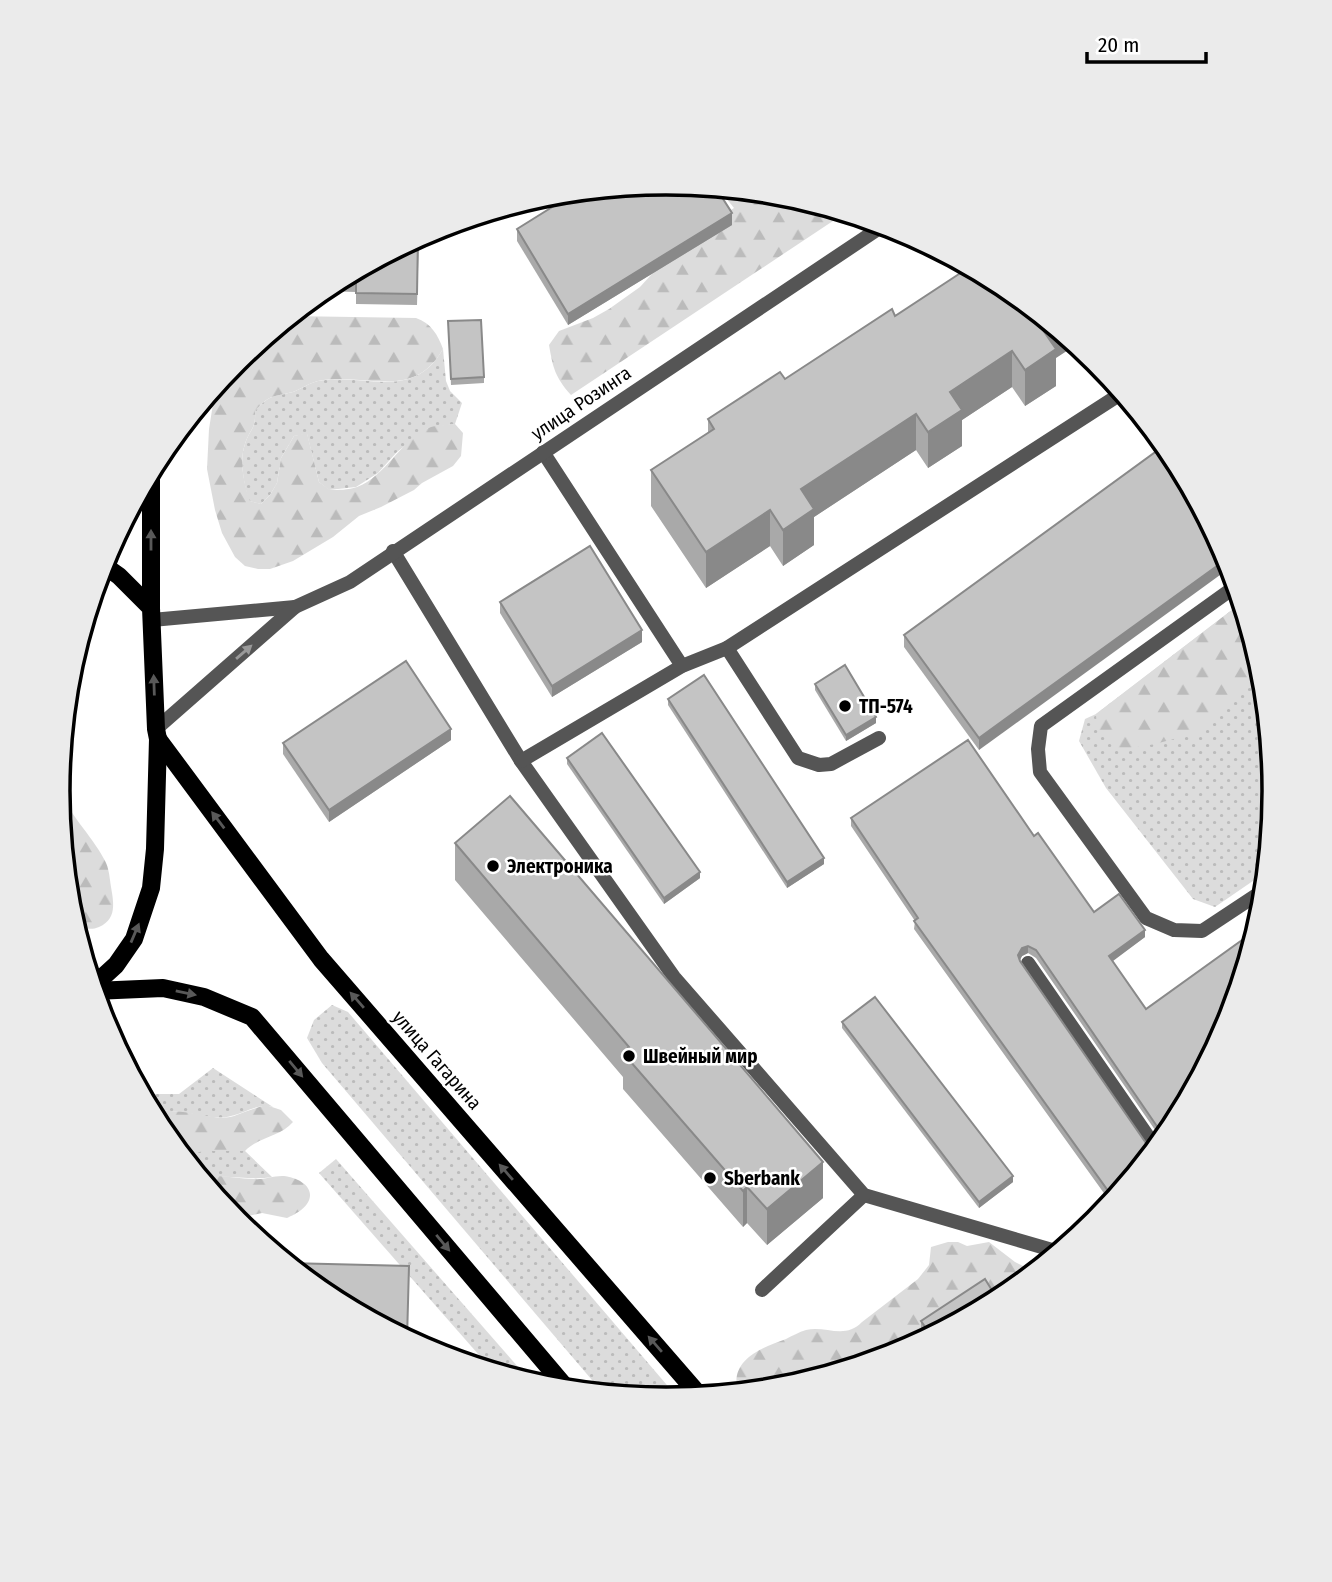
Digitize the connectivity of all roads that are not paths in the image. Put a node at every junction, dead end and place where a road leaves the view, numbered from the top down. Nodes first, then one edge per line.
1 (873, 232) edge
2 (1114, 398) edge
3 (543, 452) junction
4 (151, 491) edge
5 (393, 551) junction
6 (112, 571) edge
7 (1228, 592) edge
8 (295, 607) junction
9 (151, 614) junction
10 (727, 648) junction
11 (682, 666) junction
12 (157, 734) junction
13 (879, 738) dead end
14 (521, 761) junction
15 (1253, 897) edge
16 (1028, 963) dead end
17 (101, 980) edge
18 (104, 988) edge
19 (1150, 1139) edge
20 (864, 1195) junction
21 (1047, 1249) edge
22 (762, 1290) dead end
23 (557, 1377) edge
24 (692, 1386) edge

1 - 3 street, улица Розинга
2 - 10 street
3 - 5 street, улица Розинга
3 - 11 street
9 -> 4 main road
5 - 8 street, улица Розинга
5 - 14 street
6 - 9 main road
7 - 15 street
8 - 9 street
12 -> 8 street
12 -> 9 main road
10 - 11 street
10 - 13 street
11 - 14 street
17 -> 12 main road
24 -> 12 main road, улица Гагарина
14 - 20 street
16 - 19 street
18 -> 23 main road
20 - 21 street
20 - 22 street

